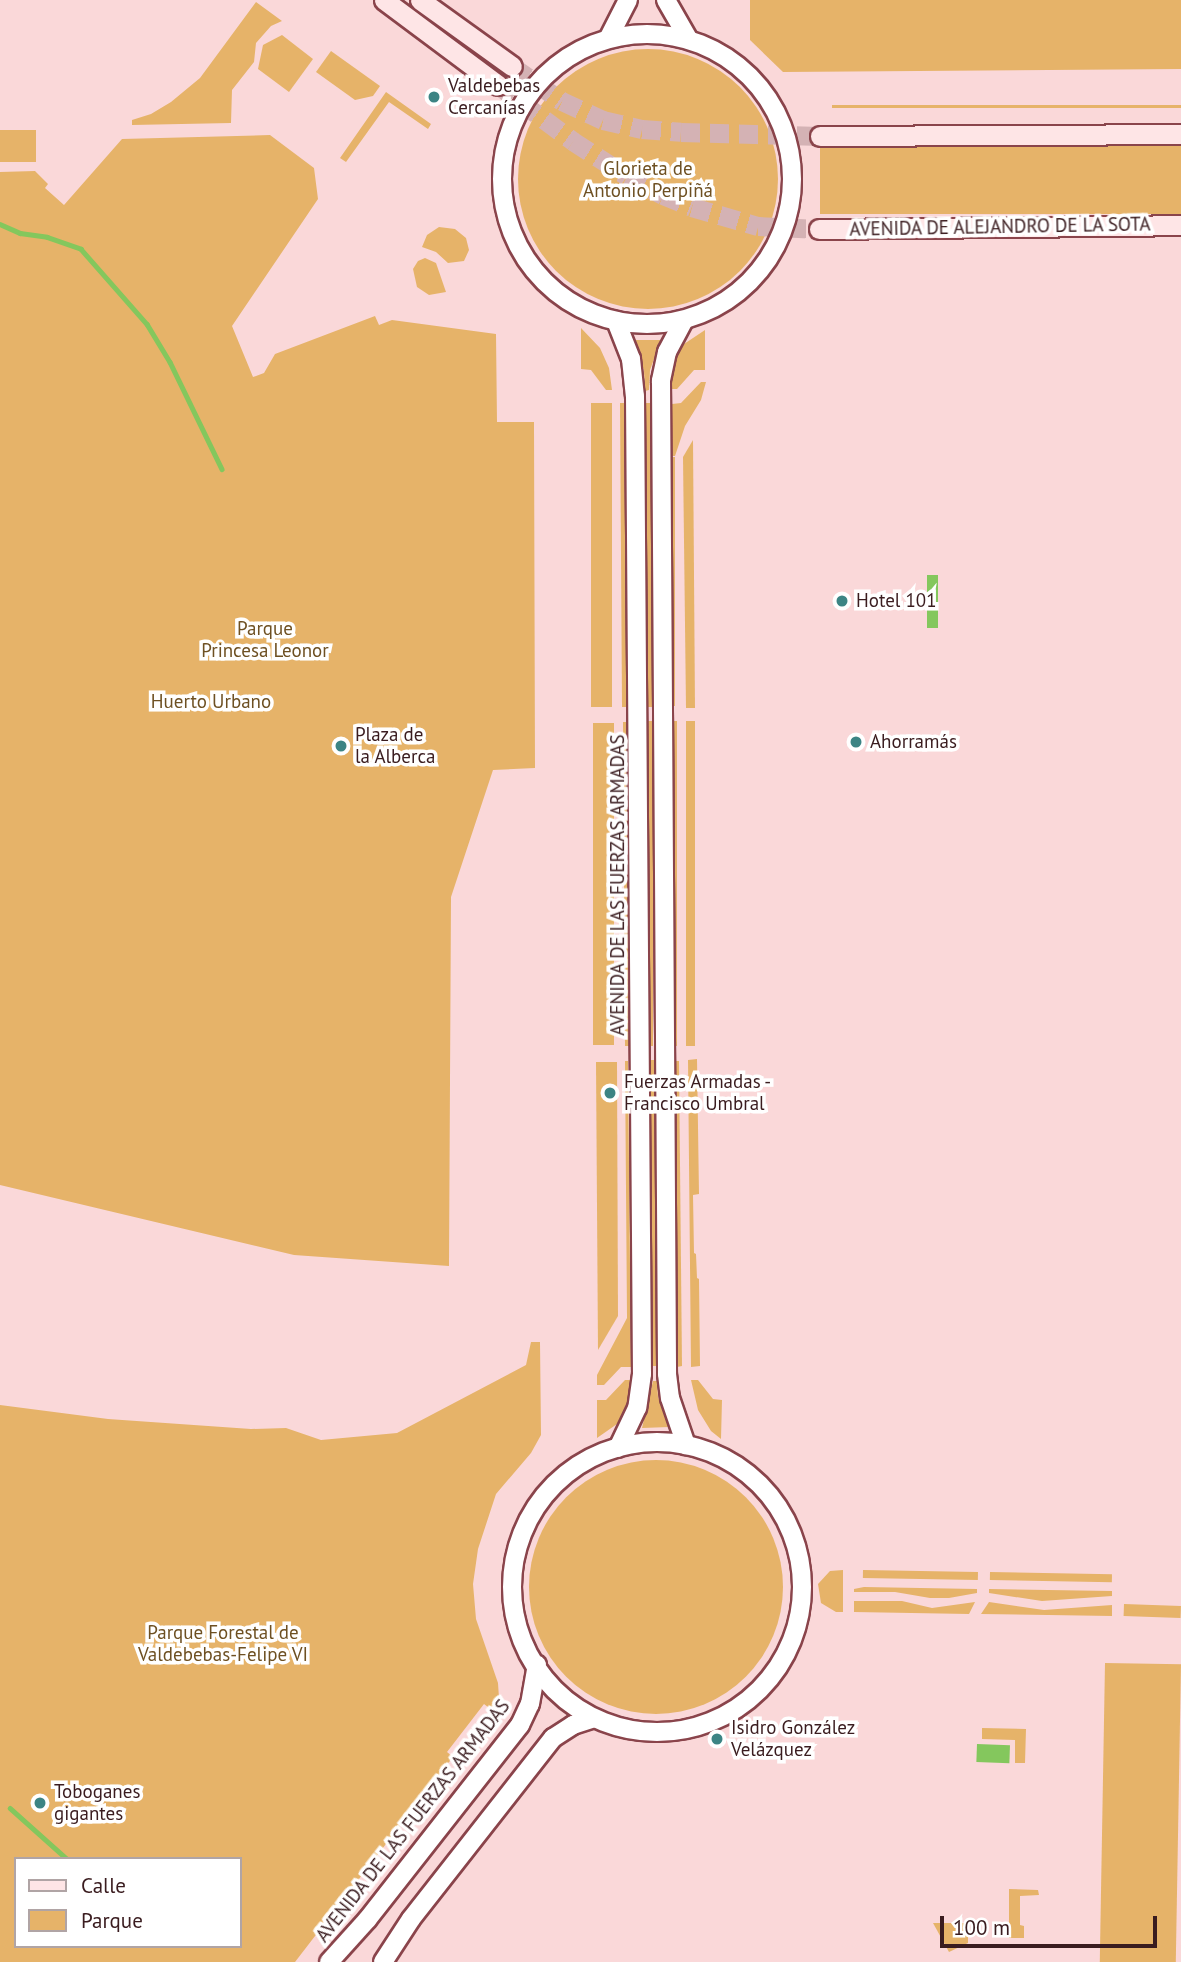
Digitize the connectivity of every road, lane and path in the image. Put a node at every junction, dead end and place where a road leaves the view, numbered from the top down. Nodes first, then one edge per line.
1 (384, 0) edge
2 (421, 0) edge
3 (628, 0) edge
4 (666, 0) edge
5 (608, 39) junction
6 (689, 40) junction
7 (512, 66) tunnel mouth
8 (498, 85) tunnel mouth
9 (1181, 134) edge
10 (820, 136) tunnel mouth
11 (1181, 225) edge
12 (819, 229) tunnel mouth
13 (684, 320) junction
14 (616, 321) junction
15 (686, 1445) junction
16 (618, 1448) junction
17 (537, 1665) junction
18 (594, 1718) junction
19 (330, 1962) edge
20 (383, 1962) edge

1 - 8 main road
2 - 7 main road
3 - 5 street
4 - 6 street
5 - 6 street
5 - 14 street
6 - 13 street
9 - 10 main road
11 - 12 main road, AVENIDA DE ALEJANDRO DE LA SOTA
13 - 14 street
13 - 15 street
14 - 16 street, AVENIDA DE LAS FUERZAS ARMADAS
15 - 16 street
15 - 18 street
16 - 17 street
17 - 18 street
17 - 19 street, AVENIDA DE LAS FUERZAS ARMADAS
18 - 20 street

